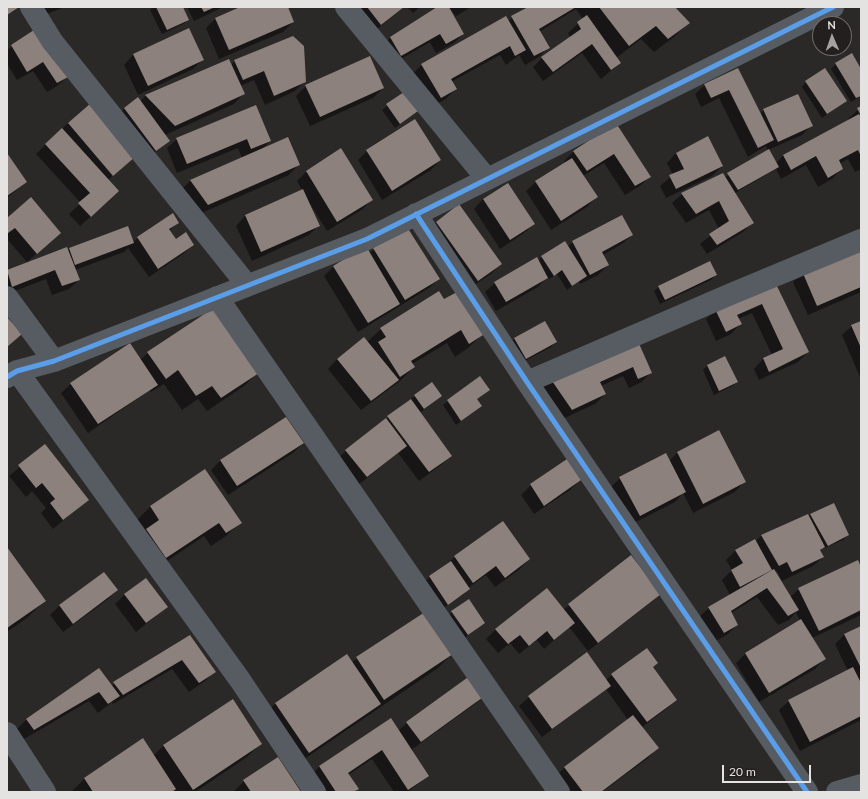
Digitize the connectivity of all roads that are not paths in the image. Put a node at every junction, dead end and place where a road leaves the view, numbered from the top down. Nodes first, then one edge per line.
1 (31, 7) edge
2 (346, 7) edge
3 (832, 7) edge
4 (487, 179) junction
5 (416, 214) junction
6 (861, 240) edge
7 (247, 285) junction
8 (216, 297) junction
9 (7, 298) edge
10 (54, 360) junction
11 (12, 374) edge
12 (527, 382) junction
13 (7, 733) edge
14 (861, 785) edge
15 (45, 792) edge
16 (315, 792) edge
17 (559, 792) edge
18 (807, 792) edge
19 (837, 792) edge

1 - 7 street
2 - 4 street
3 - 4 street
4 - 5 street
5 - 7 street
5 - 12 street
6 - 12 street
7 - 8 street
8 - 10 street
8 - 17 street
9 - 10 street
10 - 11 street
11 - 16 street
12 - 18 street
13 - 15 street
14 - 19 street

